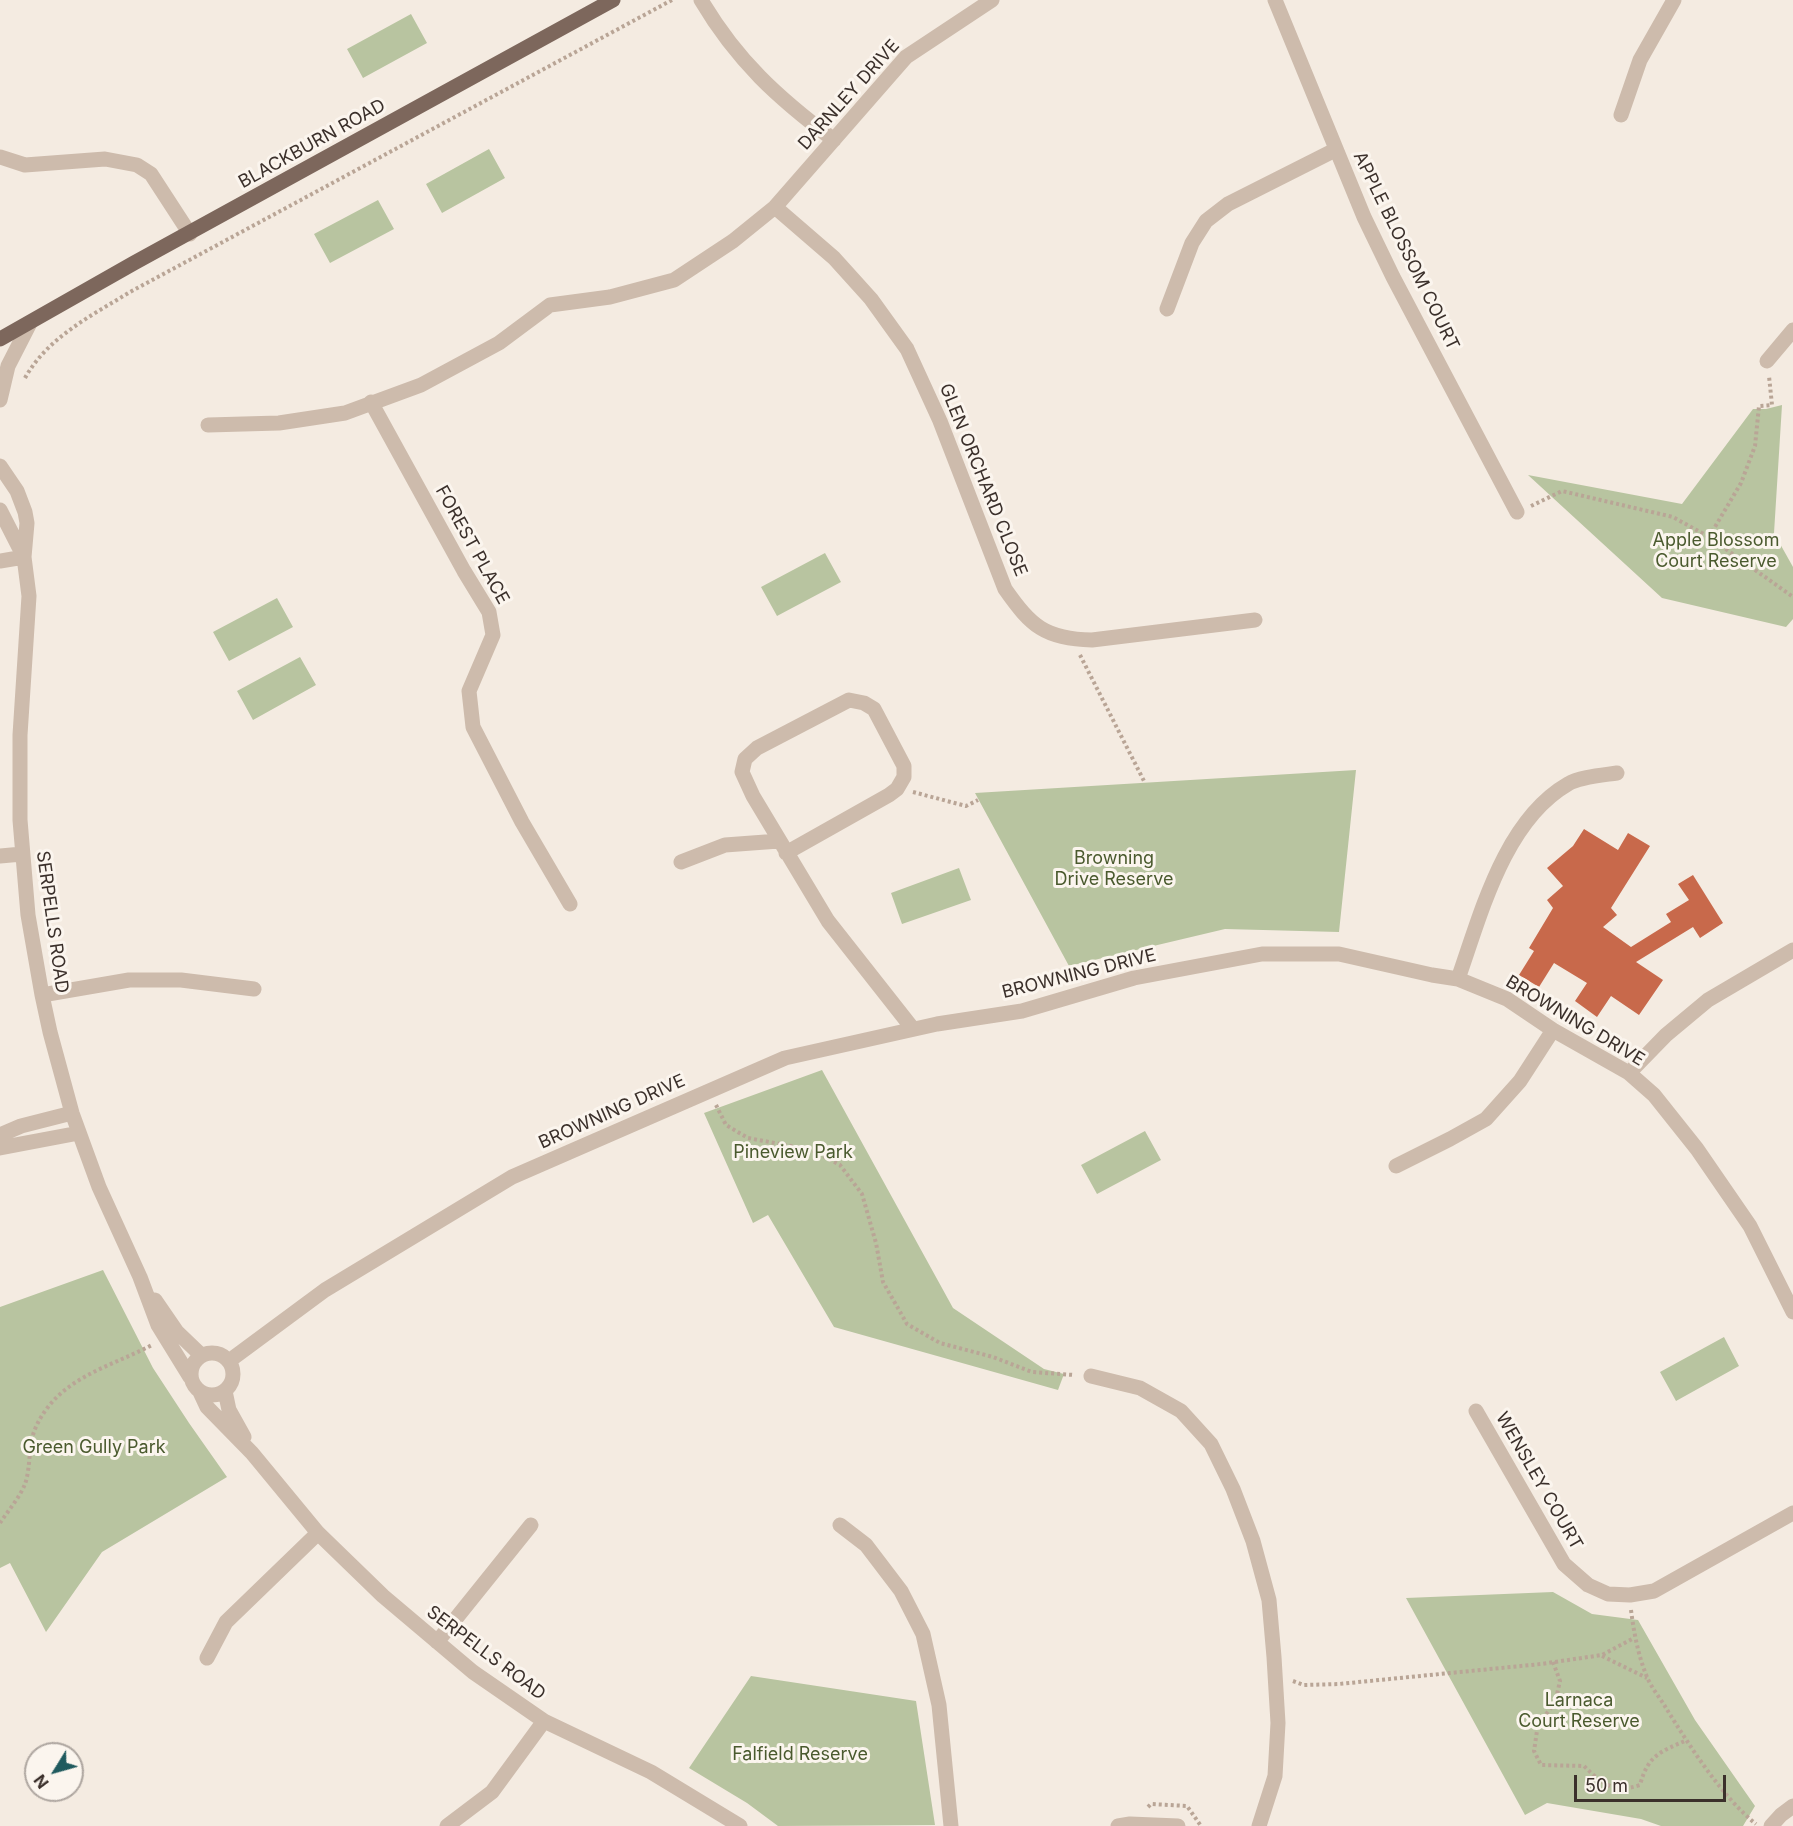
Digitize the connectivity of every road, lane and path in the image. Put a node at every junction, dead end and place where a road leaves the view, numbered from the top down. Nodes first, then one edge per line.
1 (613, 0) edge
2 (672, 0) edge
3 (701, 0) edge
4 (992, 0) edge
5 (1275, 0) edge
6 (1674, 0) edge
7 (1621, 115) dead end
8 (834, 140) junction
9 (1335, 150) junction
10 (0, 157) edge
11 (775, 207) junction
12 (190, 234) junction
13 (1167, 309) dead end
14 (30, 323) junction
15 (0, 328) edge
16 (1793, 330) edge
17 (0, 339) edge
18 (39, 358) dead end
19 (1767, 361) joint
20 (0, 400) edge
21 (371, 402) junction
22 (208, 425) dead end
23 (1, 463) edge
24 (0, 510) edge
25 (1517, 512) joint
26 (1709, 537) junction
27 (24, 557) junction
28 (0, 561) edge
29 (1793, 597) edge
30 (1255, 620) dead end
31 (1072, 640) junction
32 (1617, 773) dead end
33 (1145, 783) dead end
34 (897, 789) junction
35 (978, 800) dead end
36 (782, 847) junction
37 (22, 854) junction
38 (0, 856) edge
39 (681, 862) dead end
40 (570, 904) dead end
41 (1793, 950) edge
42 (1458, 979) junction
43 (254, 989) dead end
44 (42, 995) junction
45 (913, 1029) junction
46 (1553, 1030) junction
47 (1629, 1073) junction
48 (709, 1091) junction
49 (72, 1113) junction
50 (79, 1133) junction
51 (0, 1135) edge
52 (0, 1148) edge
53 (1396, 1166) dead end
54 (140, 1277) junction
55 (1793, 1312) edge
56 (166, 1338) junction
57 (201, 1355) junction
58 (229, 1361) junction
59 (1091, 1376) joint
60 (190, 1377) junction
61 (225, 1391) junction
62 (200, 1392) junction
63 (1476, 1411) dead end
64 (252, 1453) junction
65 (1793, 1513) edge
66 (0, 1523) edge
67 (531, 1525) dead end
68 (840, 1525) dead end
69 (318, 1533) junction
70 (1630, 1595) junction
71 (1634, 1638) junction
72 (437, 1642) junction
73 (1602, 1655) junction
74 (207, 1658) dead end
75 (1553, 1662) junction
76 (1275, 1674) junction
77 (1647, 1678) junction
78 (544, 1721) junction
79 (1687, 1740) junction
80 (1793, 1806) edge
81 (447, 1826) edge
82 (740, 1826) edge
83 (951, 1826) edge
84 (1118, 1826) edge
85 (1178, 1826) edge
86 (1259, 1826) edge
87 (1759, 1826) edge
88 (1771, 1826) edge

1 - 12 main road, BLACKBURN ROAD
2 - 18 path
3 - 8 street
4 - 8 street, DARNLEY DRIVE
5 - 9 street, APPLE BLOSSOM COURT
6 - 7 street
8 - 11 street, DARNLEY DRIVE
9 - 13 street
9 - 25 street, APPLE BLOSSOM COURT
10 - 12 street
11 - 21 street, DARNLEY DRIVE
11 - 31 street, GLEN ORCHARD CLOSE
12 - 14 main road, BLACKBURN ROAD
14 - 15 street, BLACKBURN ROAD
14 - 17 main road, BLACKBURN ROAD
14 - 20 street
16 - 19 street
19 - 26 path
21 - 22 street, DARNLEY DRIVE
21 - 40 street, FOREST PLACE
23 - 27 street, SERPELLS ROAD
24 - 27 street, SERPELLS ROAD
25 - 26 path
26 - 29 path
27 - 28 street
27 - 37 street, SERPELLS ROAD
30 - 31 street, GLEN ORCHARD CLOSE
31 - 33 path
32 - 42 street
34 - 35 path
34 - 36 street
34 - 36 street
36 - 39 street
36 - 45 street
37 - 38 street
37 - 44 street, SERPELLS ROAD
41 - 47 street
42 - 45 street, BROWNING DRIVE
42 - 46 street, BROWNING DRIVE
43 - 44 street
44 - 49 street, SERPELLS ROAD
45 - 48 street, BROWNING DRIVE
46 - 47 street, BROWNING DRIVE
46 - 53 street
47 - 55 street, BROWNING DRIVE
48 - 58 street, BROWNING DRIVE
48 - 59 path
49 - 50 street, SERPELLS ROAD
49 - 51 street
50 - 52 street
50 - 54 street, SERPELLS ROAD
54 - 56 street, SERPELLS ROAD
54 - 57 street, SERPELLS ROAD
56 - 60 street, SERPELLS ROAD
56 - 66 path
57 - 58 street
57 - 60 street
58 - 61 street
59 - 76 street
60 - 62 street
61 - 62 street
61 - 64 street, SERPELLS ROAD
62 - 64 street, SERPELLS ROAD
63 - 70 street, WENSLEY COURT
64 - 69 street, SERPELLS ROAD
65 - 70 street, WENSLEY COURT
67 - 72 street
68 - 83 street
69 - 72 street, SERPELLS ROAD
69 - 74 street
70 - 71 path
71 - 73 path
71 - 77 path
72 - 78 street, SERPELLS ROAD
73 - 75 path
73 - 77 path
75 - 76 path
75 - 79 path
76 - 86 street
77 - 79 path
78 - 81 street
78 - 82 street, SERPELLS ROAD
79 - 87 path
80 - 88 street
84 - 85 street

